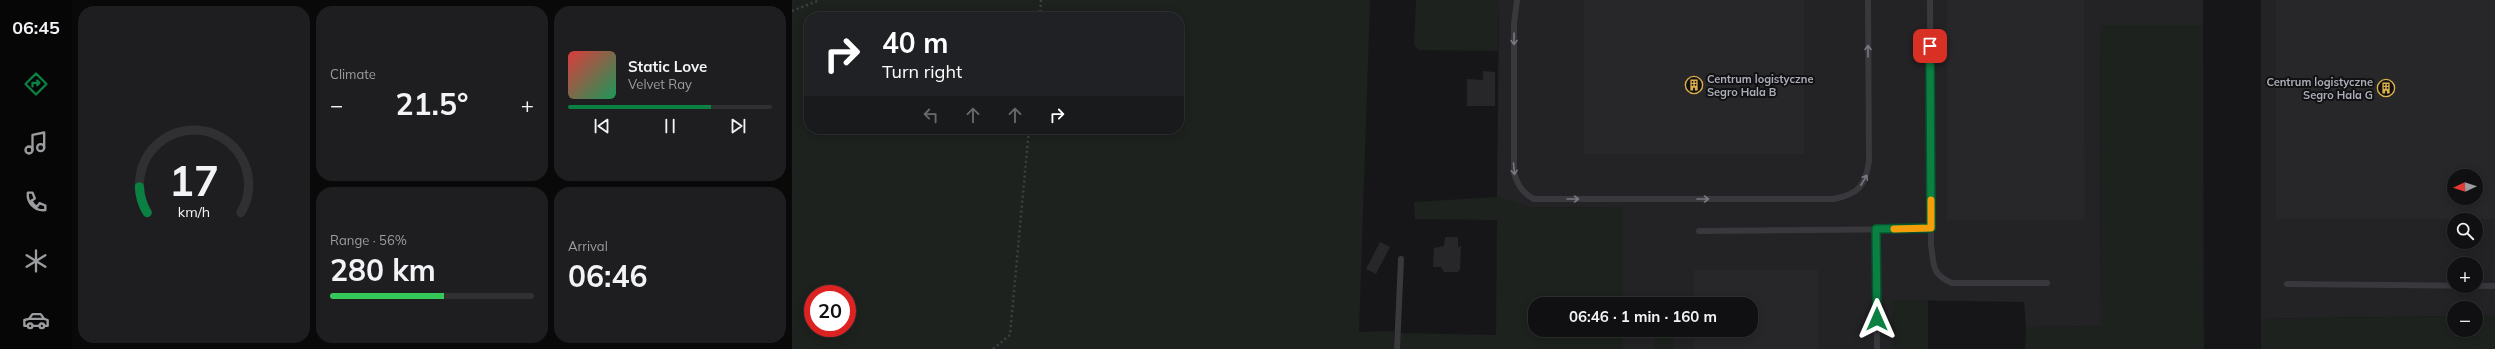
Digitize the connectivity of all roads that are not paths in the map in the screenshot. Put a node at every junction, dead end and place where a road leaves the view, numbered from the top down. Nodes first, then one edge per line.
1 (1517, 0) edge
2 (1868, 0) edge
3 (1930, 0) edge
4 (1931, 228) junction
5 (1876, 229) junction
6 (1699, 231) dead end
7 (1401, 259) dead end
8 (2047, 283) dead end
9 (2288, 284) dead end
10 (2495, 286) edge
11 (1397, 349) edge
12 (1877, 349) edge

1 -> 2 lane
3 - 4 lane
4 - 5 lane
4 - 8 lane
5 - 6 lane
5 - 12 lane
7 - 11 lane
9 - 10 lane

